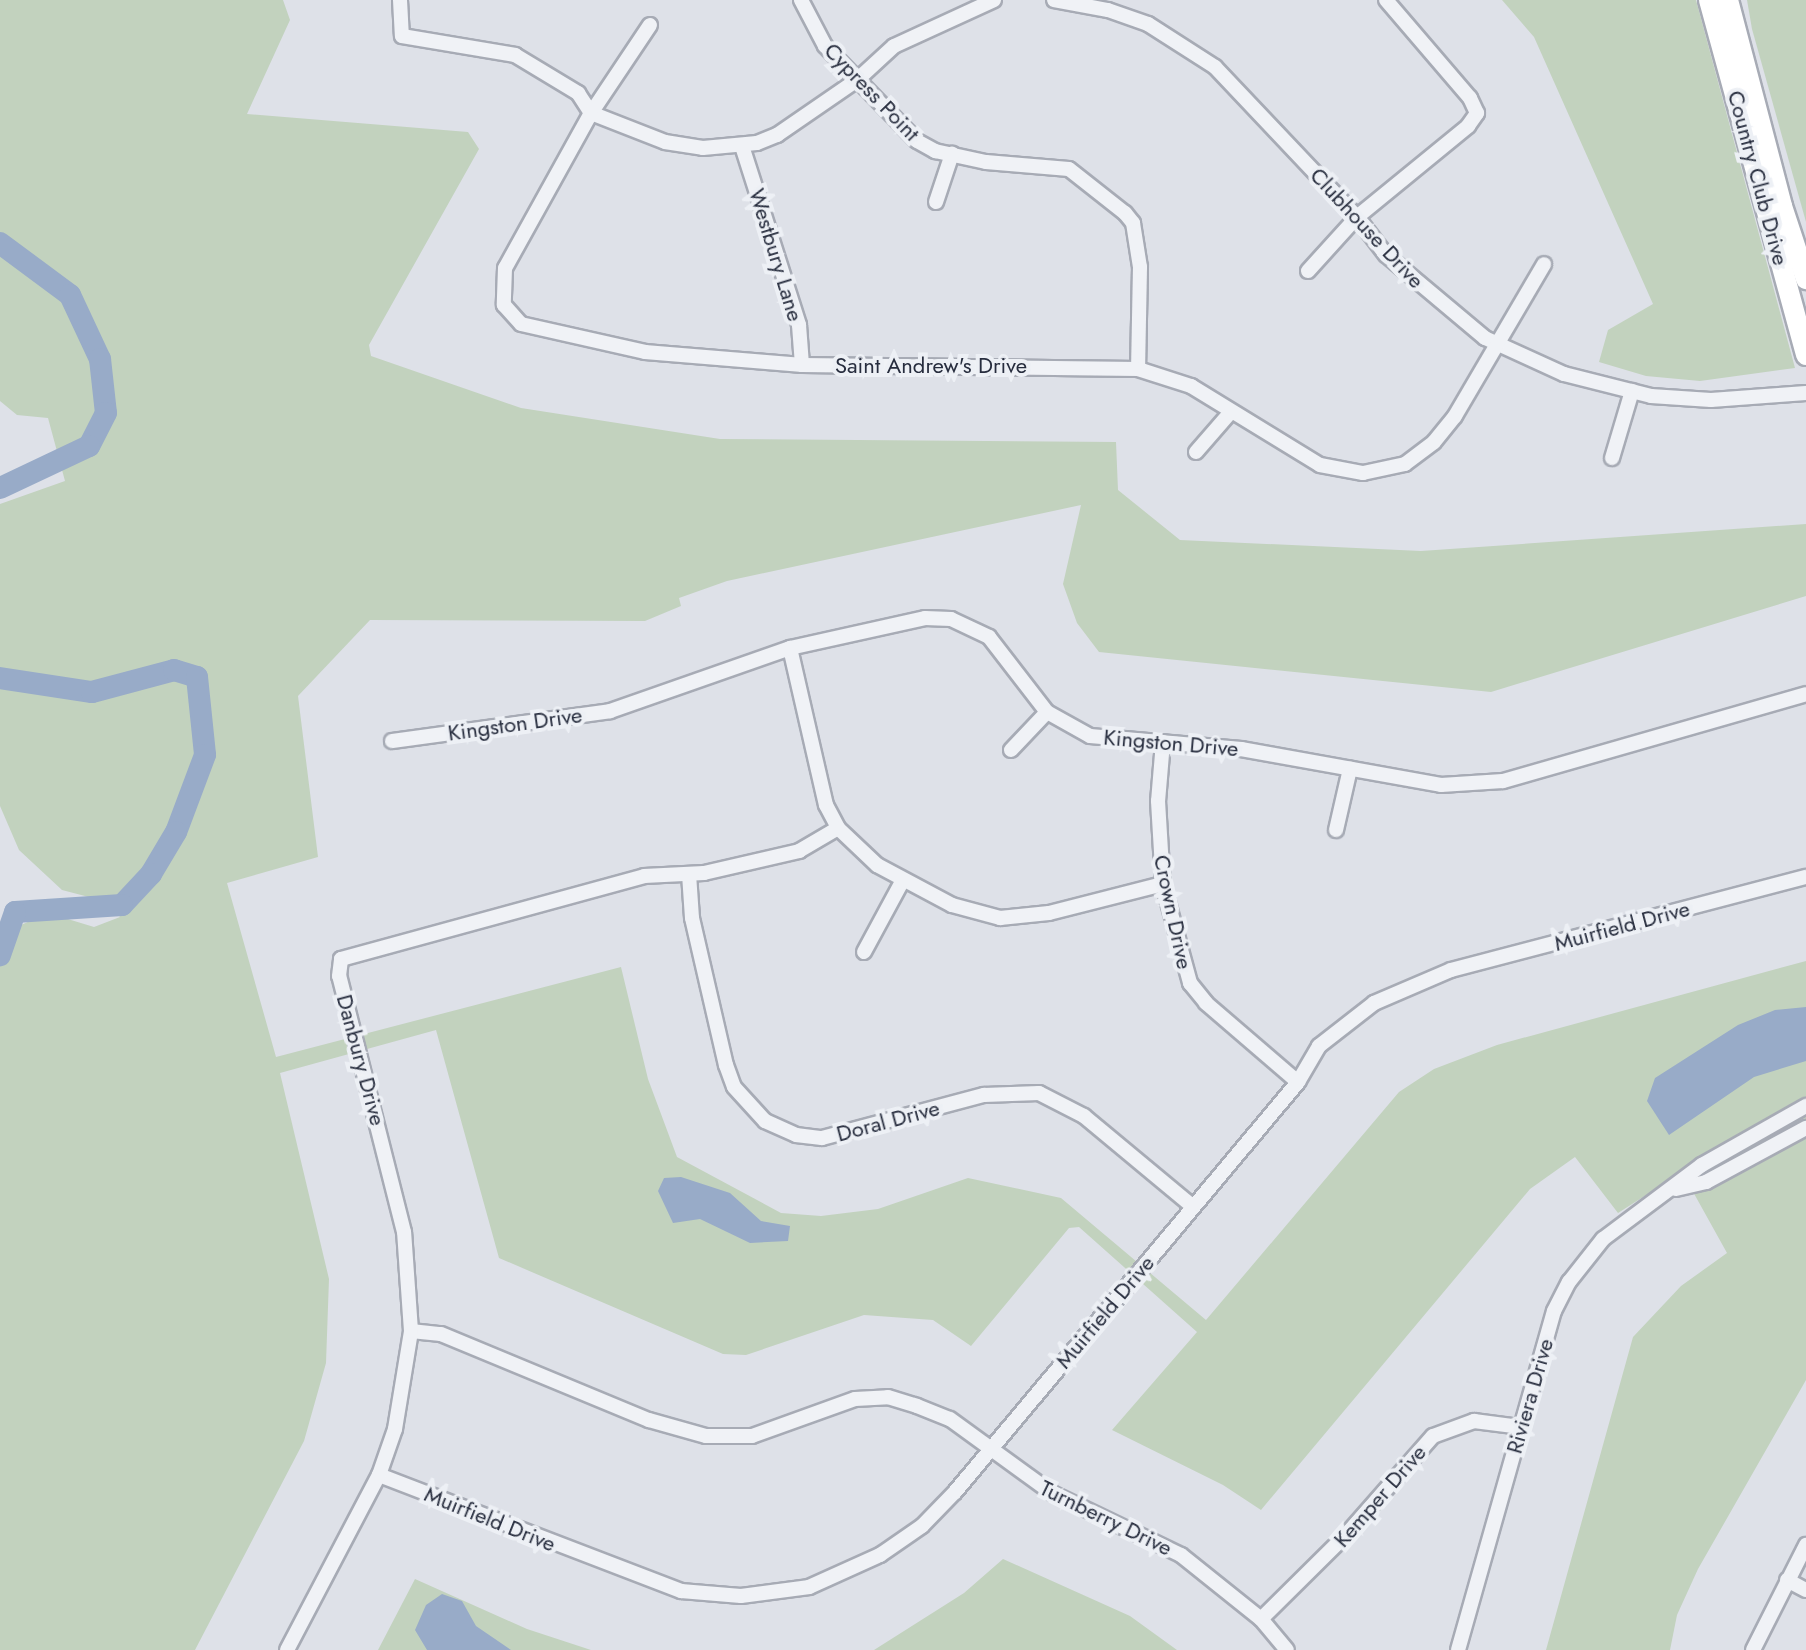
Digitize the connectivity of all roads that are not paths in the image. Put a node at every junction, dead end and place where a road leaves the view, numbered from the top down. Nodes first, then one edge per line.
1 (400, 0) edge
2 (801, 0) edge
3 (994, 0) edge
4 (1054, 0) edge
5 (1386, 0) edge
6 (1709, 0) edge
7 (1728, 0) edge
8 (977, 2) edge
9 (1109, 5) edge
10 (650, 25) dead end
11 (857, 80) junction
12 (591, 113) junction
13 (742, 146) junction
14 (952, 154) junction
15 (936, 202) dead end
16 (1357, 217) junction
17 (1544, 264) dead end
18 (1308, 271) dead end
19 (1806, 279) edge
20 (1499, 344) junction
21 (1806, 355) edge
22 (802, 365) junction
23 (1138, 369) junction
24 (1632, 391) junction
25 (1806, 393) edge
26 (1229, 414) junction
27 (1196, 452) dead end
28 (1612, 458) dead end
29 (790, 648) junction
30 (1806, 694) edge
31 (1047, 712) junction
32 (392, 741) dead end
33 (1163, 742) junction
34 (1011, 750) dead end
35 (1350, 769) junction
36 (838, 828) junction
37 (1336, 830) dead end
38 (689, 874) junction
39 (1806, 877) edge
40 (903, 880) junction
41 (1163, 884) junction
42 (864, 952) dead end
43 (1298, 1082) junction
44 (1806, 1106) edge
45 (1806, 1128) edge
46 (1676, 1189) junction
47 (1192, 1206) junction
48 (411, 1331) junction
49 (1520, 1427) junction
50 (989, 1450) junction
51 (379, 1475) junction
52 (1806, 1545) edge
53 (1787, 1580) junction
54 (1806, 1590) edge
55 (1261, 1619) junction
56 (287, 1650) edge
57 (1287, 1650) edge
58 (1458, 1650) edge
59 (1753, 1650) edge

1 - 12 street
2 - 11 street, Cypress Point
3 - 8 street
4 - 9 street, Clubhouse Drive
5 - 16 street
6 - 21 main road, Country Club Drive
7 - 19 main road, Country Club Drive
8 - 11 street
9 - 16 street, Clubhouse Drive
10 - 12 street
11 - 13 street
11 - 14 street, Cypress Point
12 - 13 street
12 - 22 street, Saint Andrew's Drive
13 - 22 street, Westbury Lane
14 - 15 street
14 - 23 street, Cypress Point
16 - 18 street
16 - 20 street, Clubhouse Drive
17 - 20 street, Saint Andrew's Drive
20 - 24 street, Clubhouse Drive
20 - 26 street, Saint Andrew's Drive
22 - 23 street, Saint Andrew's Drive
23 - 26 street, Saint Andrew's Drive
24 - 25 street, Clubhouse Drive
24 - 28 street
26 - 27 street
29 - 31 street, Kingston Drive
29 - 32 street, Kingston Drive
29 - 36 street
30 - 35 street, Kingston Drive
31 - 33 street, Kingston Drive
31 - 34 street
33 - 35 street, Kingston Drive
33 - 41 street, Crown Drive
35 - 37 street
36 - 38 street, Danbury Drive
36 - 40 street
38 - 47 street, Doral Drive
38 - 48 street, Danbury Drive
39 - 43 street, Muirfield Drive
40 - 41 street
40 - 42 street
41 - 43 street, Crown Drive
43 - 47 street, Muirfield Drive
44 - 46 street, Riviera Drive
45 - 46 street, Riviera Drive
46 - 49 street, Riviera Drive
47 - 50 street, Muirfield Drive
48 - 50 street, Turnberry Drive
48 - 51 street, Danbury Drive
49 - 55 street, Kemper Drive
49 - 58 street, Riviera Drive
50 - 51 street, Muirfield Drive
50 - 55 street, Turnberry Drive
51 - 56 street, Danbury Drive
52 - 53 street
53 - 54 street
53 - 59 street
55 - 57 street, Turnberry Drive

